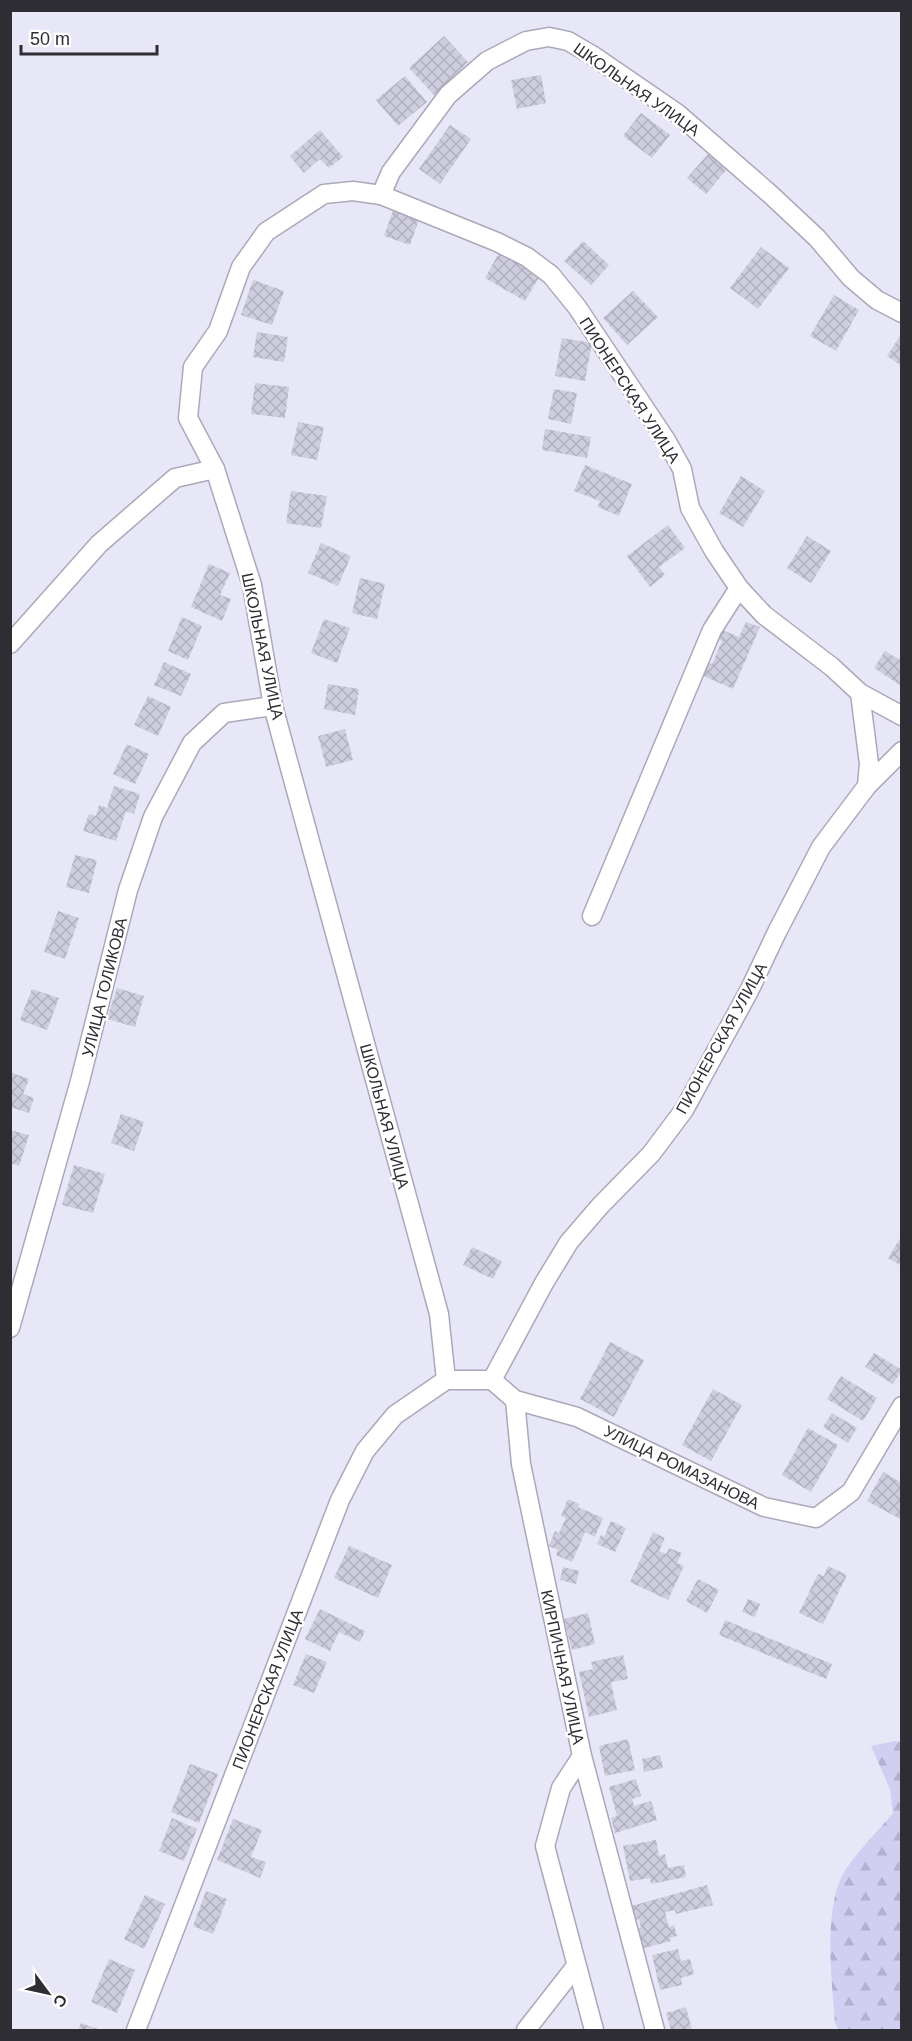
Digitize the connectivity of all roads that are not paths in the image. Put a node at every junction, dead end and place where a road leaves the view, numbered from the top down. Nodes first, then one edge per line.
1 (381, 195) junction
2 (902, 313) edge
3 (215, 469) junction
4 (739, 588) junction
5 (10, 644) edge
6 (860, 693) junction
7 (273, 706) junction
8 (902, 716) edge
9 (902, 751) edge
10 (867, 786) junction
11 (592, 916) dead end
12 (10, 1328) edge
13 (446, 1380) junction
14 (492, 1380) junction
15 (515, 1400) junction
16 (902, 1406) edge
17 (582, 1756) junction
18 (576, 1966) junction
19 (136, 2031) edge
20 (526, 2031) edge
21 (594, 2031) edge
22 (655, 2031) edge

1 - 2 street, ШКОЛЬНАЯ УЛИЦА
1 - 3 street, ШКОЛЬНАЯ УЛИЦА
1 - 4 street, ПИОНЕРСКАЯ УЛИЦА
3 - 5 street
3 - 7 street, ШКОЛЬНАЯ УЛИЦА
4 - 6 street, ПИОНЕРСКАЯ УЛИЦА
4 - 11 street
6 - 8 street, ПИОНЕРСКАЯ УЛИЦА
6 - 10 street
7 - 12 street, УЛИЦА ГОЛИКОВА
7 - 13 street, ШКОЛЬНАЯ УЛИЦА
9 - 10 street, ПИОНЕРСКАЯ УЛИЦА
10 - 14 street, ПИОНЕРСКАЯ УЛИЦА
13 - 14 street
13 - 19 street, ПИОНЕРСКАЯ УЛИЦА
14 - 15 street
15 - 16 street, УЛИЦА РОМАЗАНОВА
15 - 17 street, КИРПИЧНАЯ УЛИЦА
17 - 18 street, КИРПИЧНАЯ УЛИЦА
17 - 22 street
18 - 20 street
18 - 21 street, КИРПИЧНАЯ УЛИЦА

